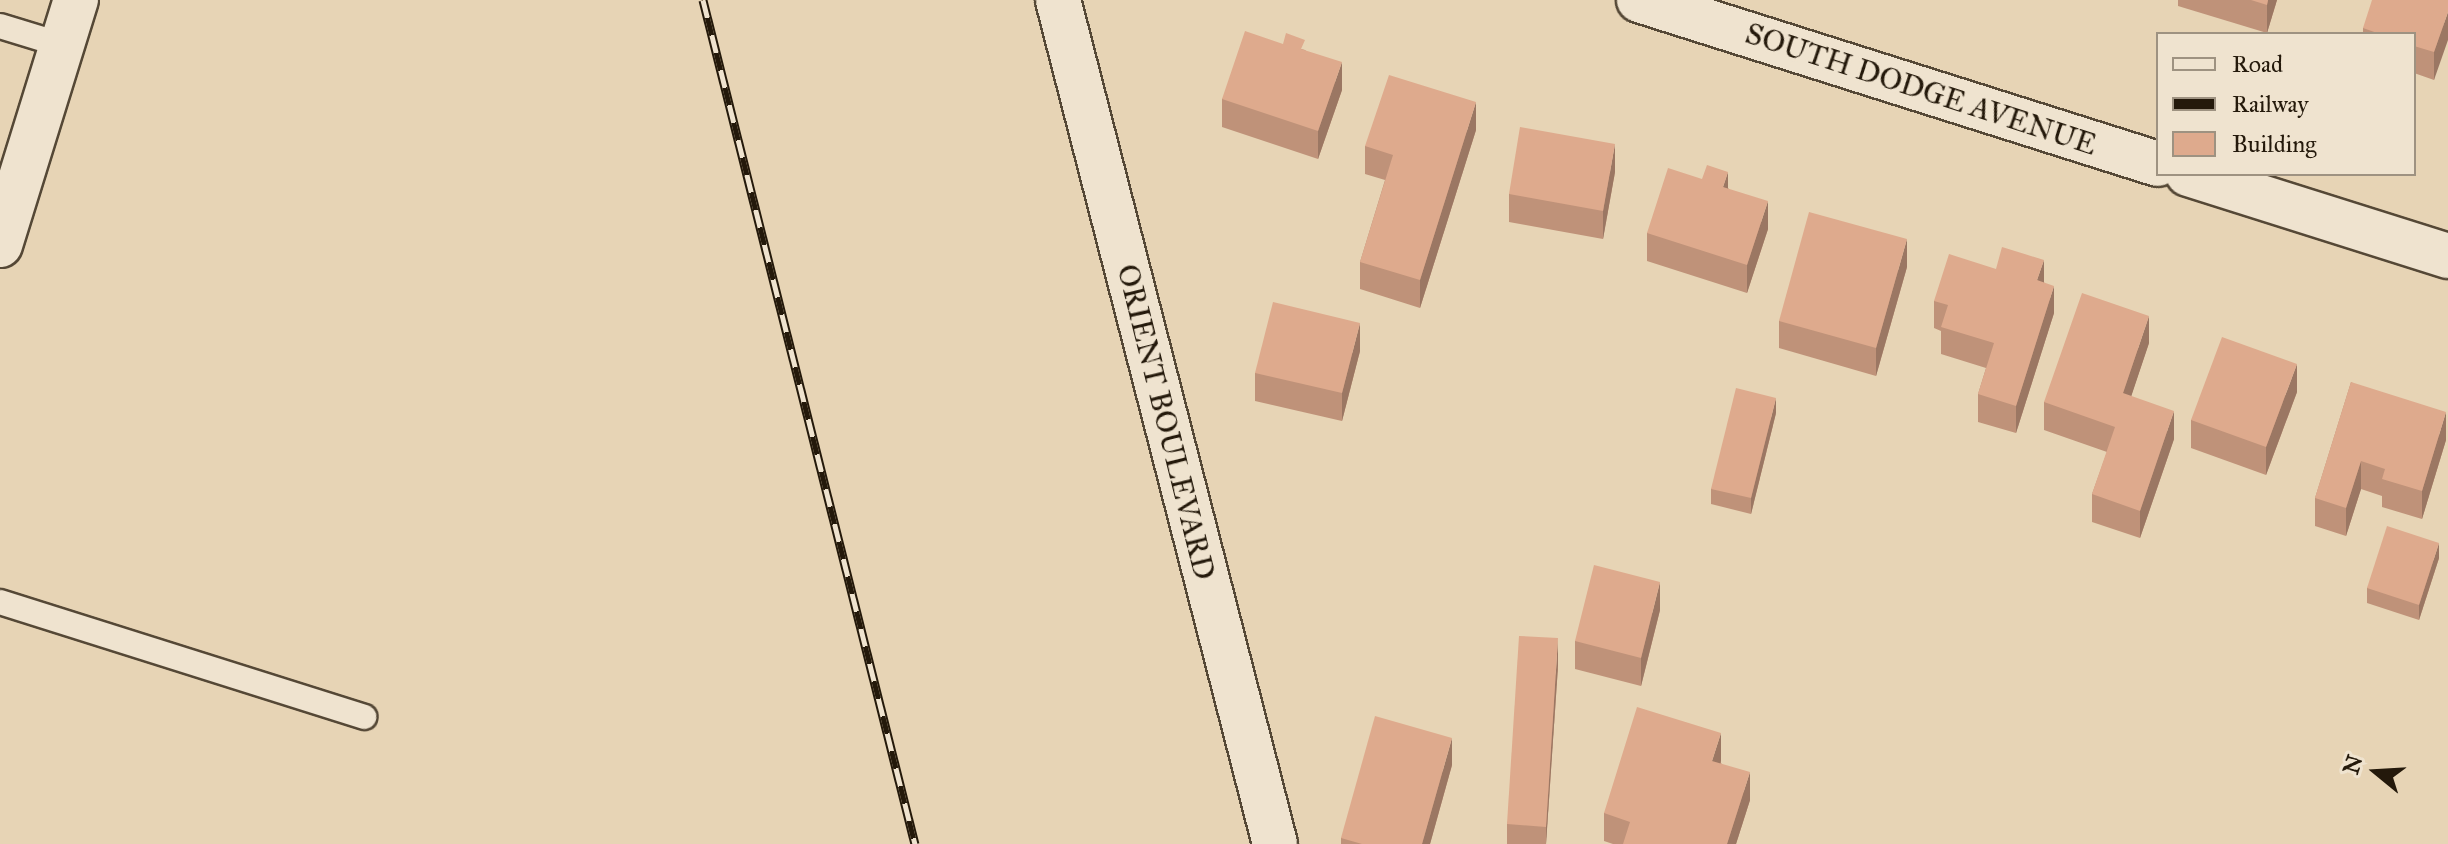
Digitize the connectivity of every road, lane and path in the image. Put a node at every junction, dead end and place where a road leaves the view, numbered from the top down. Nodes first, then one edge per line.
1 (76, 0) edge
2 (1058, 0) edge
3 (1639, 0) edge
4 (0, 26) edge
5 (62, 45) junction
6 (2156, 163) edge
7 (2194, 176) edge
8 (0, 245) edge
9 (2448, 256) edge
10 (0, 602) edge
11 (364, 717) dead end
12 (1275, 844) edge

1 - 5 street
2 - 12 street, ORIENT BOULEVARD
3 - 6 street, SOUTH DODGE AVENUE
4 - 5 lane
5 - 8 street
7 - 9 street
10 - 11 lane

